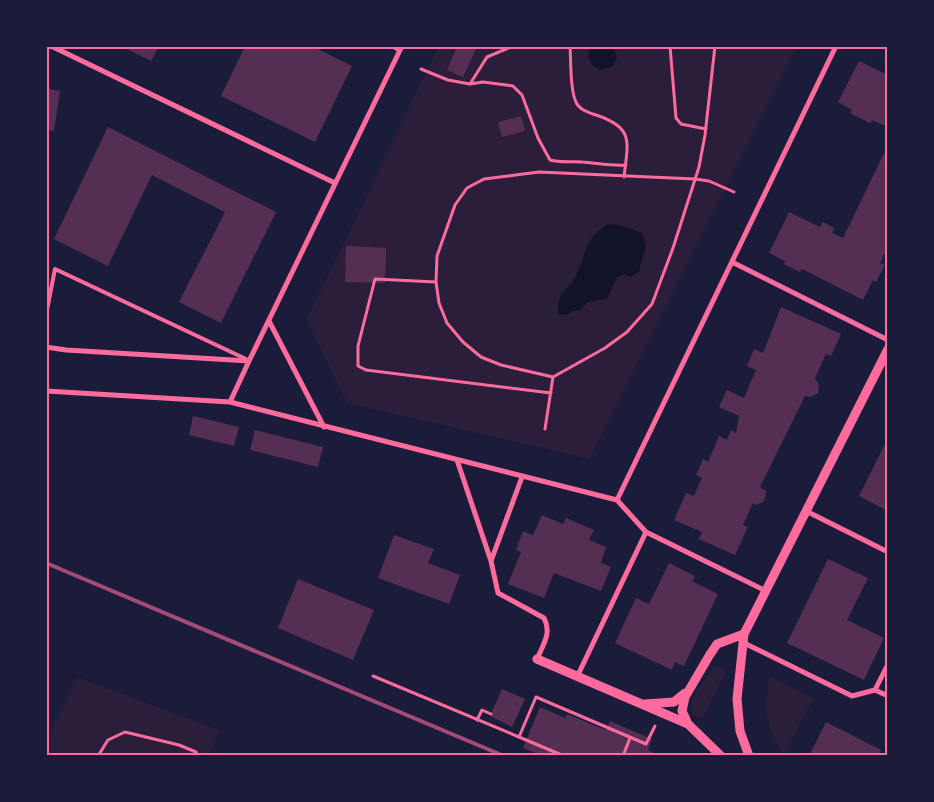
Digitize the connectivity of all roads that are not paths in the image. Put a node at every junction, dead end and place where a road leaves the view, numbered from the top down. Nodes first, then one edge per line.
1 (51, 46) edge
2 (393, 46) edge
3 (836, 46) edge
4 (401, 48) edge
5 (335, 183) junction
6 (732, 262) junction
7 (46, 315) edge
8 (269, 321) junction
9 (888, 340) edge
10 (46, 347) edge
11 (888, 349) edge
12 (249, 361) junction
13 (884, 364) edge
14 (46, 391) edge
15 (230, 402) junction
16 (324, 427) junction
17 (457, 460) junction
18 (522, 477) junction
19 (617, 500) junction
20 (806, 512) junction
21 (646, 532) junction
22 (888, 552) edge
23 (491, 561) junction
24 (766, 591) junction
25 (888, 597) edge
26 (888, 603) edge
27 (744, 639) junction
28 (536, 659) joint
29 (888, 664) edge
30 (577, 677) junction
31 (689, 689) junction
32 (875, 690) junction
33 (888, 696) edge
34 (640, 704) junction
35 (688, 724) junction
36 (721, 756) edge
37 (749, 756) edge

1 - 5 street
2 - 4 street
3 - 6 street
4 - 5 street
5 - 8 street
6 - 9 street
6 - 19 street
7 - 12 lane
8 - 12 street
8 - 16 street
10 - 12 street
11 - 13 street
12 - 15 street
13 - 20 street
14 - 15 street
15 - 16 street
16 - 17 street
17 - 18 street
17 - 23 street
18 - 19 street
18 - 23 street
19 - 21 street
20 - 22 street
20 - 24 street
21 - 24 street
21 - 30 street
23 - 28 street
24 - 27 street
25 - 26 street
27 - 31 street
27 - 32 street
27 - 37 street
28 - 30 street
29 - 32 street
30 - 34 street
31 - 34 street
31 - 35 street
32 - 33 street
34 - 35 street
35 - 36 street

